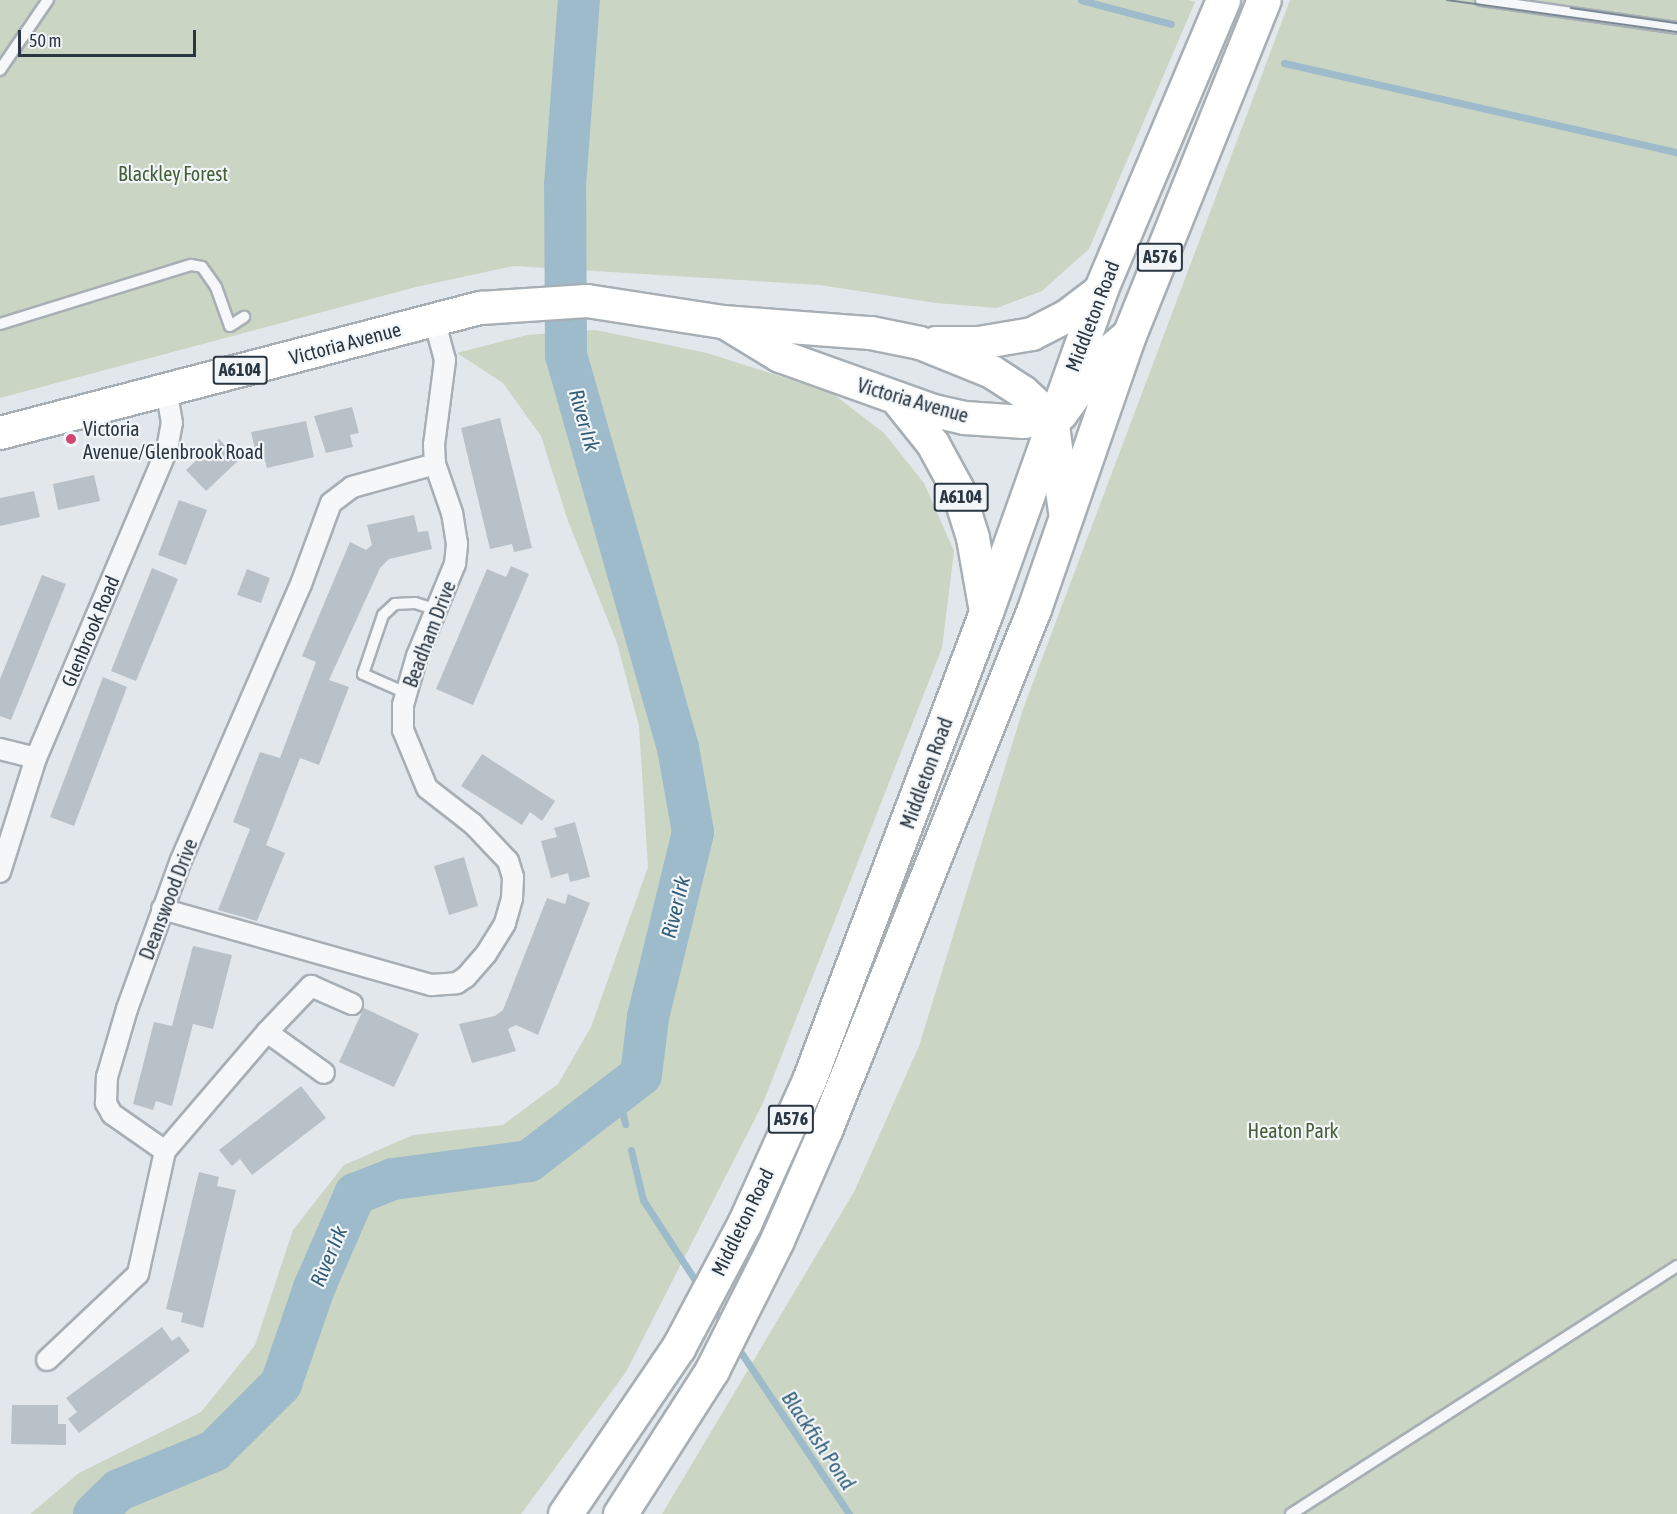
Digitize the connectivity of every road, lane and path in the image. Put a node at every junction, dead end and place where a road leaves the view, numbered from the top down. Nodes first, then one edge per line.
1 (48, 0) edge
2 (1223, 0) edge
3 (1264, 0) edge
4 (1481, 0) edge
5 (1677, 27) edge
6 (0, 70) edge
7 (1100, 291) junction
8 (244, 317) dead end
9 (434, 319) junction
10 (723, 322) junction
11 (0, 324) edge
12 (1128, 335) junction
13 (920, 343) junction
14 (166, 389) junction
15 (896, 398) junction
16 (1052, 419) junction
17 (0, 433) edge
18 (435, 464) junction
19 (1066, 519) junction
20 (438, 610) junction
21 (986, 612) junction
22 (406, 693) junction
23 (0, 749) edge
24 (36, 758) junction
25 (0, 872) edge
26 (162, 909) junction
27 (352, 1004) dead end
28 (267, 1032) junction
29 (324, 1073) dead end
30 (165, 1151) junction
31 (1677, 1266) edge
32 (47, 1360) dead end
33 (565, 1514) edge
34 (620, 1514) edge
35 (1292, 1514) edge

1 - 6 lane
2 - 7 highway, Middleton Road / A576
3 - 12 highway, Middleton Road / A576
4 - 5 lane
7 - 13 main road
7 - 16 highway, Middleton Road / A576
8 - 11 lane
9 - 10 main road, Victoria Avenue / A6104
9 - 14 main road, Victoria Avenue / A6104
9 - 18 street, Beadham Drive
10 - 13 main road, Victoria Avenue
10 - 15 main road, Victoria Avenue
12 - 16 main road
12 - 19 highway, Middleton Road / A576
13 - 16 main road, Victoria Avenue
14 - 17 main road, Victoria Avenue / A6104
14 - 24 street, Glenbrook Road
15 - 16 main road, Victoria Avenue
15 - 21 main road, A6104
16 - 19 main road
16 - 21 highway, Middleton Road / A576
18 - 20 street, Beadham Drive
18 - 26 street, Deanswood Drive
19 - 34 highway, Middleton Road / A576
20 - 22 street, Beadham Drive
20 - 22 lane
21 - 33 highway, Middleton Road / A576
22 - 26 street, Beadham Drive
23 - 24 street
24 - 25 street, Glenbrook Road
26 - 30 street, Deanswood Drive
27 - 28 street
28 - 29 street
28 - 30 street
30 - 32 street
31 - 35 lane

